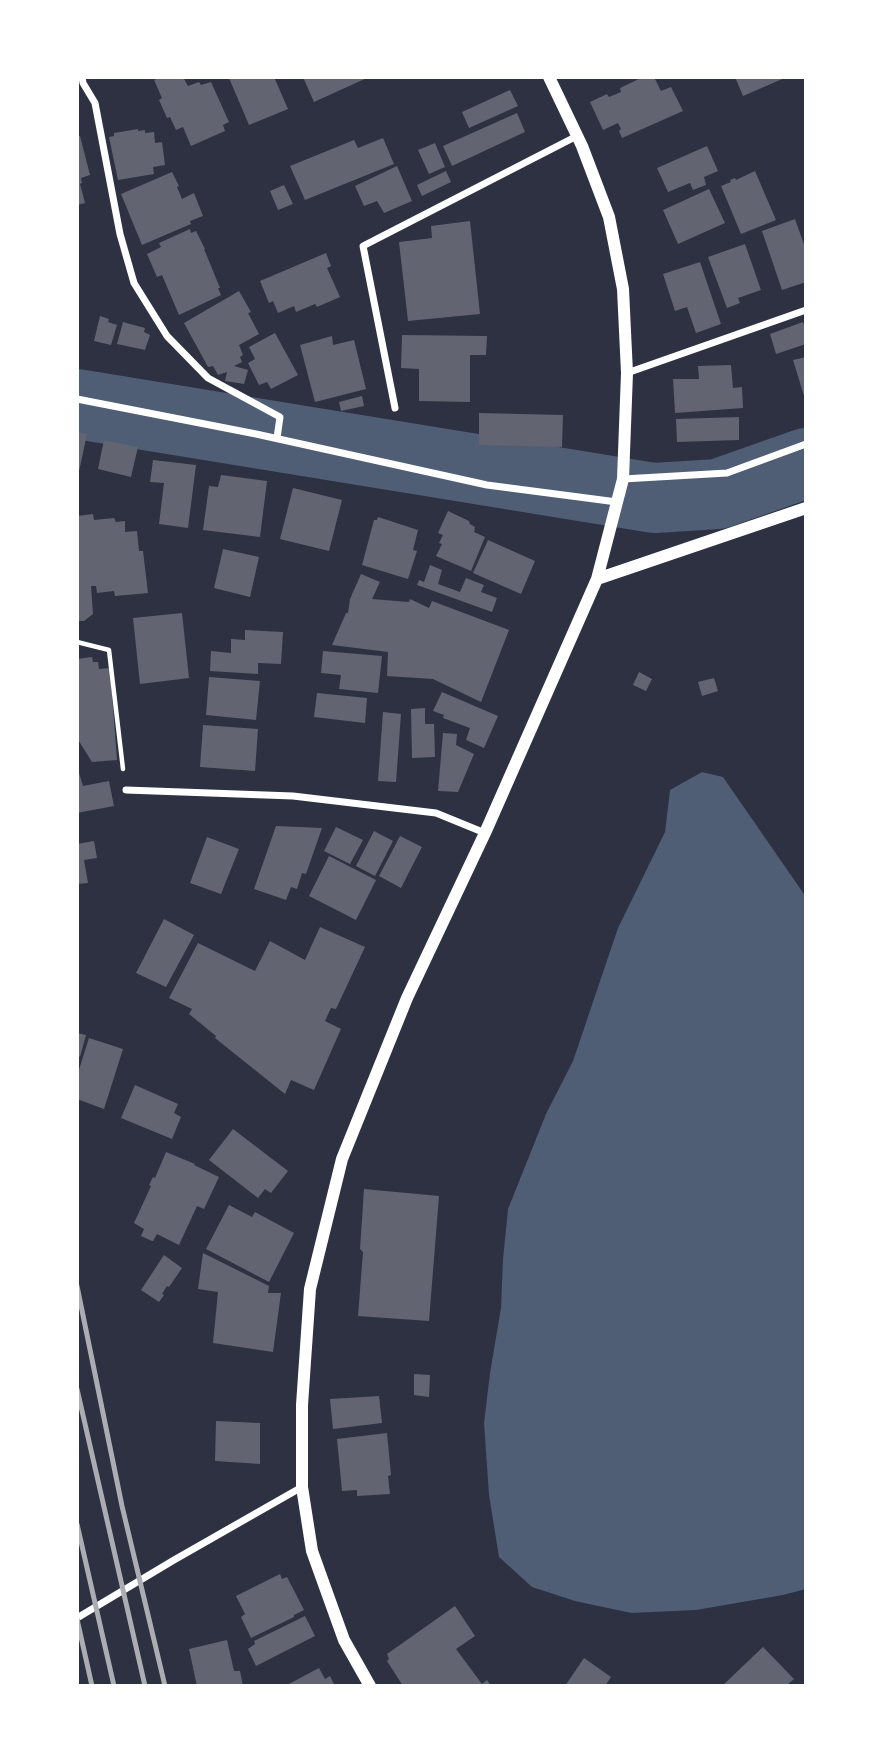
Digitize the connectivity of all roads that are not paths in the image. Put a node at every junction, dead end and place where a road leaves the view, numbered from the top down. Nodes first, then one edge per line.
1 (82, 77) edge
2 (549, 77) edge
3 (577, 136) junction
4 (806, 310) edge
5 (626, 373) junction
6 (77, 398) edge
7 (395, 408) dead end
8 (277, 438) junction
9 (806, 444) edge
10 (622, 479) junction
11 (617, 502) junction
12 (806, 508) edge
13 (597, 579) junction
14 (126, 790) road end
15 (485, 833) junction
16 (302, 1487) junction
17 (77, 1618) edge
18 (370, 1686) edge

1 - 8 street
2 - 3 street
3 - 5 street
3 - 7 street
4 - 5 street
5 - 10 street
6 - 8 street
8 - 11 street
9 - 10 street
10 - 11 street
11 - 13 street
12 - 13 street
13 - 15 street
14 - 15 street
15 - 16 street
16 - 17 street
16 - 18 street

